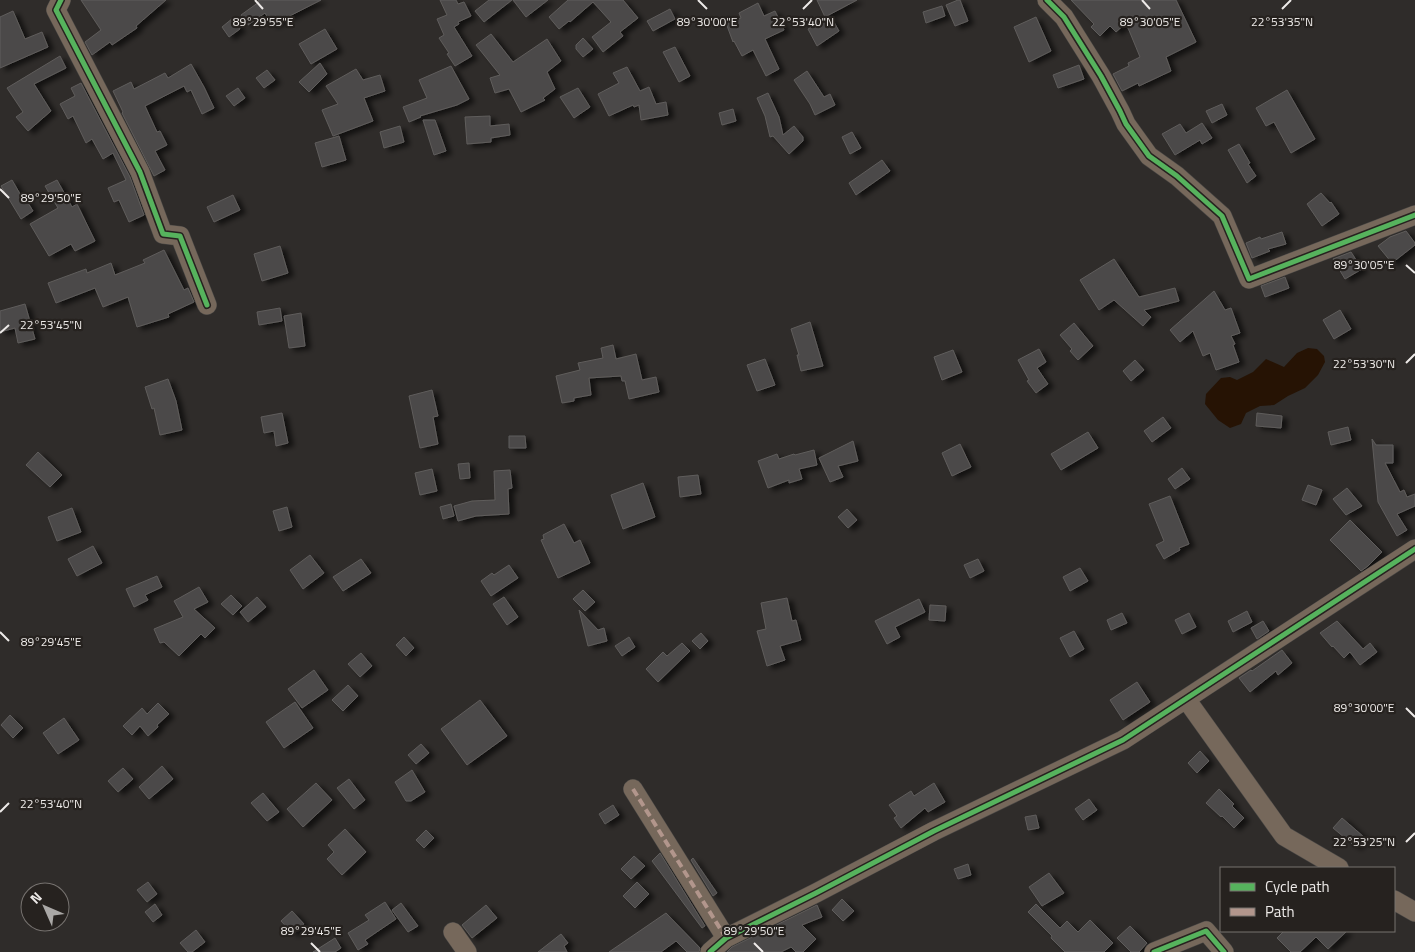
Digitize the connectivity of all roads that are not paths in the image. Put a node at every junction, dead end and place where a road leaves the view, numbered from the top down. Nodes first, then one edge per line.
1 (61, 0) edge
2 (1047, 0) edge
3 (1415, 215) edge
4 (207, 305) dead end
5 (1415, 549) edge
6 (1186, 699) junction
7 (633, 789) dead end
8 (1337, 867) edge
9 (1395, 901) edge
10 (1415, 912) edge
11 (453, 932) dead end
12 (726, 938) junction
13 (467, 952) edge
14 (710, 952) edge
15 (1154, 952) edge
16 (1224, 952) edge

1 - 4 street
2 - 3 street
5 - 6 street
6 - 8 street
6 - 12 street
7 - 12 street
9 - 10 street
11 - 13 street
12 - 14 street
15 - 16 street

